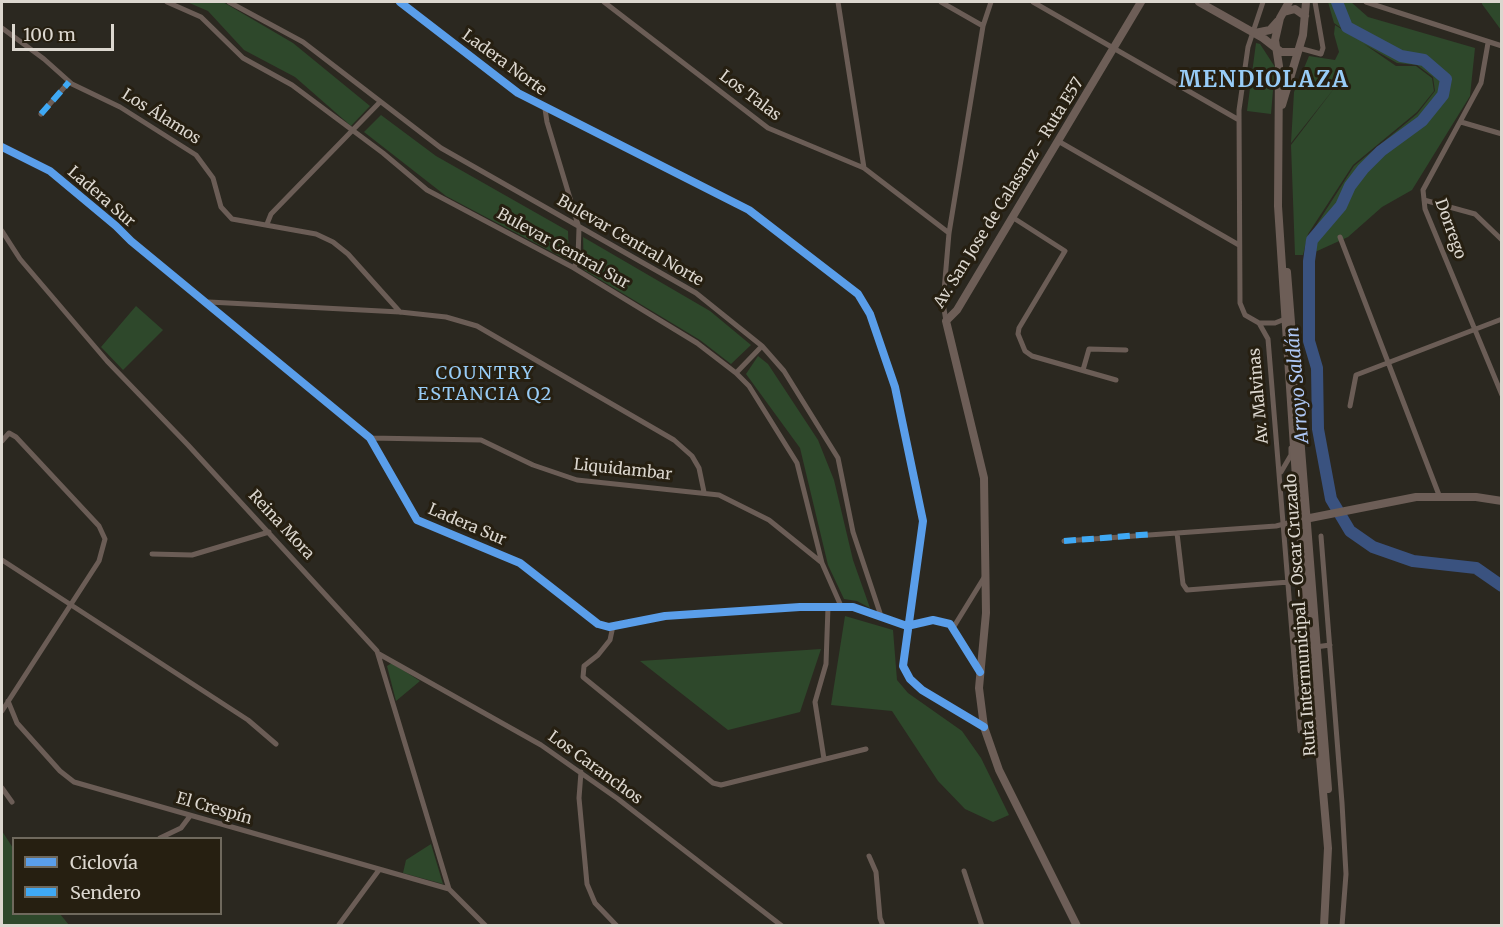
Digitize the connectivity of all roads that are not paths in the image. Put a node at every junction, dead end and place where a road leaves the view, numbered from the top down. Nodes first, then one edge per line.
1 (167, 2) edge
2 (229, 2) edge
3 (400, 2) edge
4 (604, 2) edge
5 (838, 2) edge
6 (941, 2) edge
7 (990, 2) edge
8 (1033, 2) edge
9 (1141, 2) edge
10 (1200, 2) edge
11 (1263, 2) edge
12 (1289, 2) edge
13 (1306, 2) edge
14 (1315, 2) edge
15 (1366, 2) edge
16 (1281, 15) junction
17 (1305, 16) junction
18 (983, 26) junction
19 (2, 28) edge
20 (1252, 32) junction
21 (1488, 43) junction
22 (1502, 46) edge
23 (1114, 47) junction
24 (1275, 47) junction
25 (1298, 50) junction
26 (69, 82) junction
27 (380, 102) junction
28 (545, 109) junction
29 (41, 114) dead end
30 (1279, 118) junction
31 (1239, 120) junction
32 (1461, 122) junction
33 (352, 132) junction
34 (1502, 134) edge
35 (1058, 141) junction
36 (2, 147) edge
37 (864, 168) junction
38 (1280, 196) junction
39 (1424, 200) junction
40 (1012, 217) junction
41 (267, 224) junction
42 (579, 228) junction
43 (2, 231) edge
44 (949, 233) junction
45 (1340, 237) dead end
46 (1502, 240) edge
47 (1239, 244) junction
48 (574, 267) junction
49 (207, 302) junction
50 (400, 312) junction
51 (1285, 319) junction
52 (1502, 319) edge
53 (946, 321) junction
54 (1259, 323) junction
55 (1474, 329) junction
56 (762, 346) junction
57 (1126, 350) dead end
58 (1387, 364) junction
59 (1083, 370) junction
60 (736, 373) junction
61 (1116, 380) dead end
62 (1289, 387) junction
63 (1502, 394) edge
64 (1350, 406) dead end
65 (370, 438) junction
66 (2, 441) edge
67 (1280, 473) junction
68 (704, 492) junction
69 (1439, 495) junction
70 (1502, 501) edge
71 (1304, 520) junction
72 (1284, 525) junction
73 (269, 532) junction
74 (1177, 533) junction
75 (1321, 536) dead end
76 (1064, 541) dead end
77 (152, 554) dead end
78 (2, 560) edge
79 (822, 563) junction
80 (986, 575) junction
81 (1289, 582) junction
82 (1325, 583) junction
83 (1312, 584) junction
84 (71, 605) junction
85 (841, 606) junction
86 (828, 607) junction
87 (881, 616) junction
88 (613, 626) junction
89 (907, 626) junction
90 (953, 628) junction
91 (1330, 645) junction
92 (1314, 648) junction
93 (1294, 650) junction
94 (379, 654) junction
95 (980, 672) junction
96 (8, 701) junction
97 (2, 711) edge
98 (984, 727) junction
99 (1300, 731) dead end
100 (276, 744) dead end
101 (866, 749) dead end
102 (824, 759) junction
103 (581, 772) junction
104 (2, 788) edge
105 (12, 802) dead end
106 (190, 816) junction
107 (162, 837) edge
108 (868, 856) dead end
109 (379, 870) junction
110 (964, 871) dead end
111 (449, 889) junction
112 (338, 926) edge
113 (486, 926) edge
114 (617, 926) edge
115 (782, 926) edge
116 (883, 926) edge
117 (982, 926) edge
118 (1077, 926) edge
119 (1326, 926) edge
120 (1342, 926) edge

1 - 33 street, Bulevar Central Sur
2 - 27 street, Bulevar Central Norte
3 - 28 street, Ladera Norte
4 - 37 street, Los Talas
5 - 37 street
6 - 18 street
7 - 18 street
8 - 23 street
9 - 23 main road, Av. San Jose de Calasanz - Ruta E57
10 - 20 main road
11 - 20 street, Av. Malvinas
12 - 16 main road, Ruta Intermunicipal - Oscar Cruzado
13 - 17 main road, Ruta Intermunicipal - Oscar Cruzado
14 - 25 street
15 - 21 street
16 - 17 main road
16 - 20 main road
16 - 24 main road, Ruta Intermunicipal - Oscar Cruzado
17 - 25 main road, Ruta Intermunicipal - Oscar Cruzado
18 - 44 street
19 - 26 street, Los Álamos
20 - 24 main road
20 - 31 street, Av. Malvinas
21 - 22 street
21 - 32 street, Dorrego
23 - 31 street
23 - 35 main road, Av. San Jose de Calasanz - Ruta E57
24 - 25 main road
24 - 30 main road, Ruta Intermunicipal - Oscar Cruzado
25 - 30 main road, Ruta Intermunicipal - Oscar Cruzado
26 - 29 street
26 - 41 street, Los Álamos
27 - 33 street
27 - 42 street, Bulevar Central Norte
28 - 42 street
28 - 89 street, Ladera Norte
30 - 38 main road, Ruta Intermunicipal - Oscar Cruzado
31 - 47 street, Av. Malvinas
32 - 34 street
32 - 39 street, Dorrego
33 - 41 street
33 - 48 street, Bulevar Central Sur
35 - 40 main road, Av. San Jose de Calasanz - Ruta E57
35 - 47 street
36 - 49 street, Ladera Sur
37 - 44 street, Los Talas
38 - 51 main road, Ruta Intermunicipal - Oscar Cruzado
38 - 71 main road, Ruta Intermunicipal - Oscar Cruzado
39 - 46 street
39 - 55 street, Dorrego
40 - 53 main road, Av. San Jose de Calasanz - Ruta E57
40 - 59 street
41 - 50 street, Los Álamos
42 - 48 street
42 - 56 street, Bulevar Central Norte
43 - 73 street, Reina Mora
44 - 53 street
45 - 58 street
47 - 54 street, Av. Malvinas
48 - 60 street, Bulevar Central Sur
49 - 50 street
49 - 65 street, Ladera Sur
50 - 68 street
51 - 54 street
51 - 62 main road, Ruta Intermunicipal - Oscar Cruzado
52 - 55 street
53 - 80 main road, Av. San Jose de Calasanz - Ruta E57
54 - 67 street, Av. Malvinas
55 - 58 street
55 - 63 street, Dorrego
56 - 60 street
56 - 87 street, Bulevar Central Norte
57 - 59 street
58 - 64 street
58 - 69 street
59 - 61 street
60 - 79 street, Bulevar Central Sur
62 - 67 street
62 - 71 main road, Ruta Intermunicipal - Oscar Cruzado
65 - 68 street, Liquidambar
65 - 88 street, Ladera Sur
66 - 84 street
67 - 72 street, Av. Malvinas
68 - 79 street, Liquidambar
69 - 70 main road
69 - 71 main road
71 - 72 street
71 - 83 main road, Ruta Intermunicipal - Oscar Cruzado
71 - 92 main road, Ruta Intermunicipal - Oscar Cruzado
72 - 74 street
72 - 81 street, Av. Malvinas
73 - 77 street
73 - 94 street, Reina Mora
74 - 76 street
74 - 81 street
75 - 82 street
78 - 84 street
79 - 85 street, Bulevar Central Sur
80 - 90 street
80 - 95 main road, Av. San Jose de Calasanz - Ruta E57
81 - 93 street, Av. Malvinas
82 - 83 street
82 - 91 street
83 - 92 main road, Ruta Intermunicipal - Oscar Cruzado
84 - 96 street
84 - 100 street
85 - 86 street
85 - 87 street
86 - 88 street
86 - 102 street
87 - 89 street
88 - 102 street
89 - 90 street
89 - 98 street, Ladera Norte
90 - 95 street
91 - 92 street
91 - 120 street
92 - 93 street
92 - 119 main road, Ruta Intermunicipal - Oscar Cruzado
93 - 99 street, Av. Malvinas
94 - 103 street, Los Caranchos
94 - 111 street, Reina Mora
95 - 98 main road, Av. San Jose de Calasanz - Ruta E57
96 - 97 street
96 - 106 street, El Crespín
98 - 118 main road, Av. San Jose de Calasanz - Ruta E57
101 - 102 street
103 - 114 street
103 - 115 street, Los Caranchos
104 - 105 street
106 - 107 street
106 - 109 street, El Crespín
108 - 116 street
109 - 111 street, El Crespín
109 - 112 street
110 - 117 street
111 - 113 street

